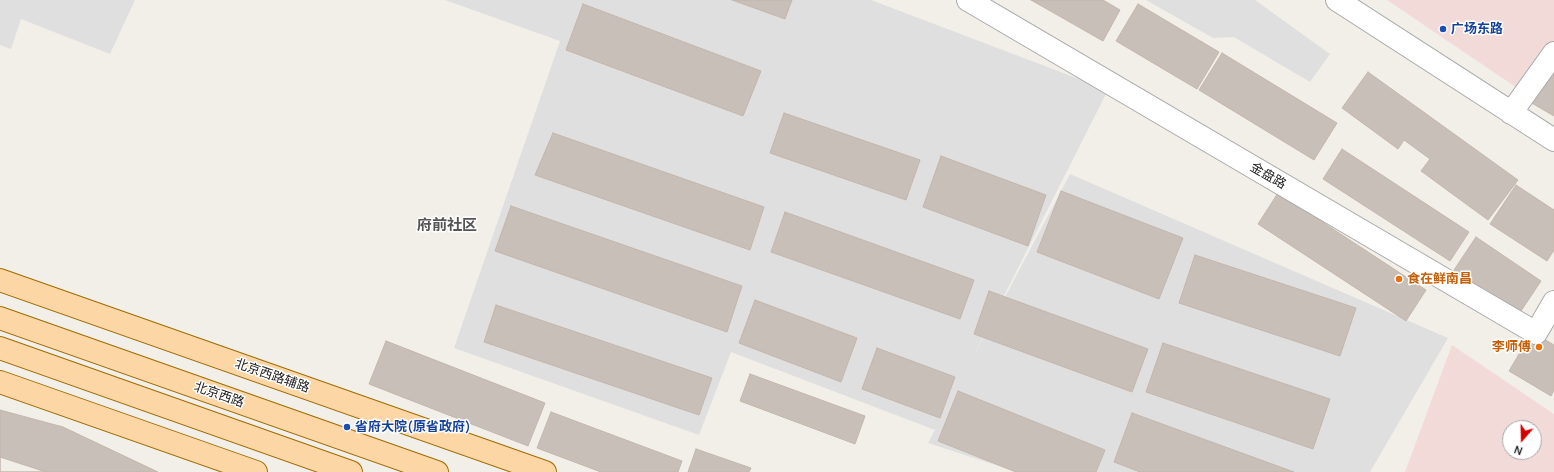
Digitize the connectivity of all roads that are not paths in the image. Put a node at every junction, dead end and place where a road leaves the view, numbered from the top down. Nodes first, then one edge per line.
1 (968, 0) edge
2 (1337, 0) edge
3 (1554, 53) edge
4 (1511, 113) junction
5 (1554, 140) edge
6 (0, 280) edge
7 (1554, 302) edge
8 (0, 318) edge
9 (0, 348) edge
10 (0, 382) edge
11 (256, 472) edge
12 (351, 472) edge
13 (437, 472) edge
14 (545, 472) edge

1 - 7 street, 金盘路
2 - 4 street
3 - 4 street
4 - 5 street
6 - 14 main road, 北京西路辅路
8 - 13 main road, 北京西路
9 - 12 main road
10 - 11 main road

